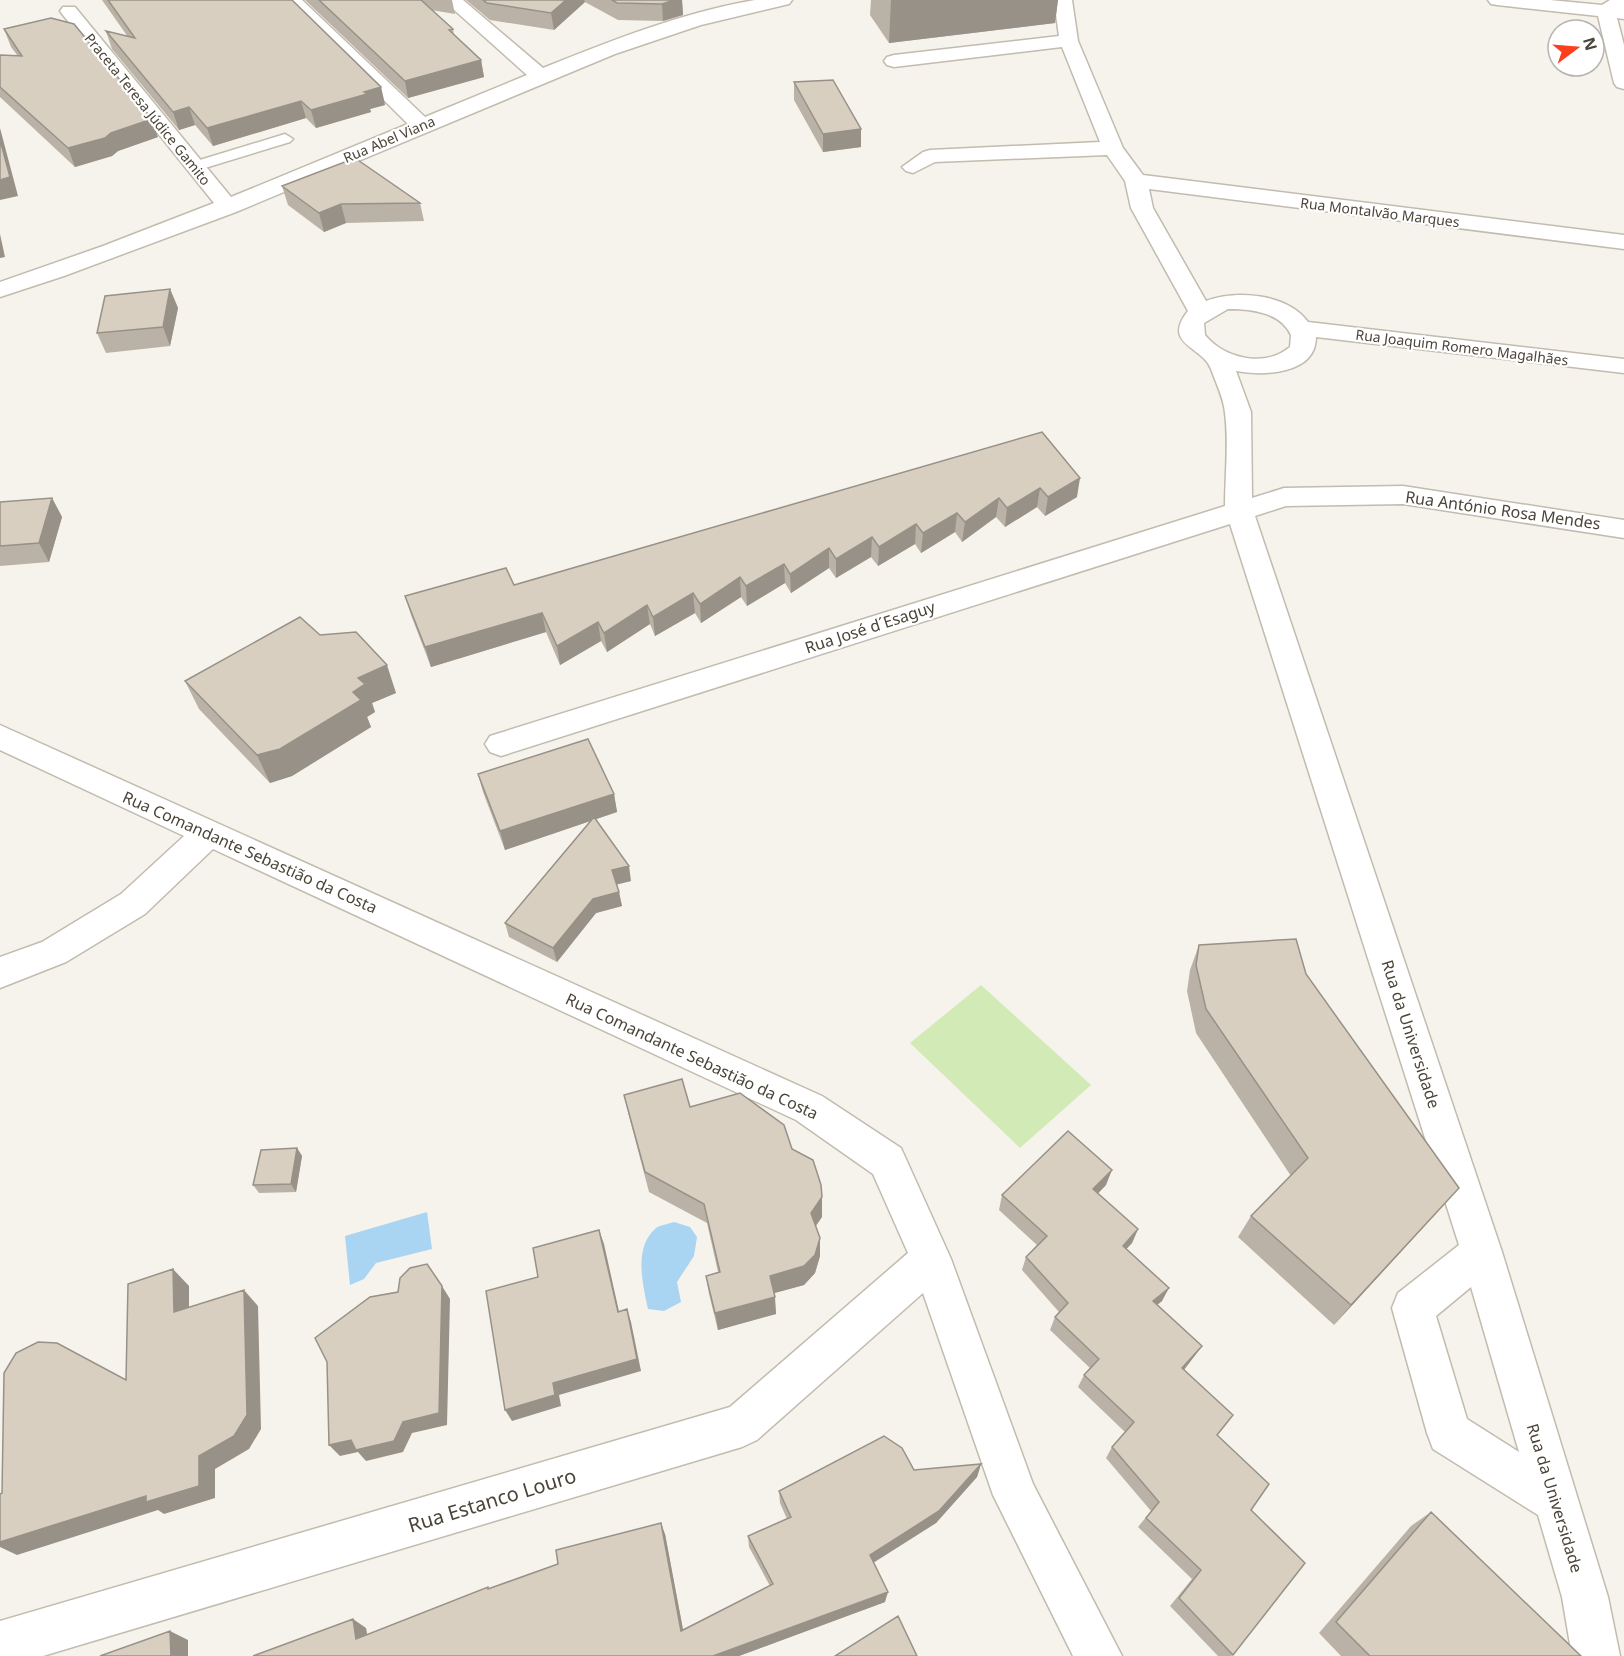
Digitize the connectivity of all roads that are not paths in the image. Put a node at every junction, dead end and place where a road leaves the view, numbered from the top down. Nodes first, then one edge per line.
1 (292, 0) edge
2 (452, 0) edge
3 (783, 0) edge
4 (1063, 0) edge
5 (1497, 0) edge
6 (739, 4) edge
7 (1617, 8) edge
8 (69, 11) dead end
9 (1069, 41) junction
10 (894, 61) dead end
11 (540, 76) junction
12 (1624, 83) edge
13 (420, 126) junction
14 (285, 139) dead end
15 (1113, 148) junction
16 (195, 166) junction
17 (913, 167) dead end
18 (1136, 181) junction
19 (228, 207) junction
20 (1624, 242) edge
21 (1167, 254) junction
22 (0, 290) edge
23 (1228, 302) junction
24 (1200, 311) junction
25 (1300, 328) junction
26 (1220, 359) junction
27 (1260, 366) junction
28 (1624, 366) edge
29 (1238, 412) junction
30 (1239, 510) junction
31 (1624, 529) edge
32 (0, 737) edge
33 (501, 744) dead end
34 (209, 833) junction
35 (0, 974) edge
36 (1482, 1252) junction
37 (932, 1259) junction
38 (1557, 1501) junction
39 (0, 1646) edge
40 (1098, 1656) edge
41 (1596, 1656) edge

1 - 13 street
2 - 11 street
3 - 6 street, Rua Abel Viana
4 - 9 street
5 - 7 street
6 - 11 street, Rua Abel Viana
7 - 12 street
8 - 16 street, Praceta Teresa Júdice Gamito
9 - 10 street
9 - 15 street
11 - 13 street, Rua Abel Viana
13 - 19 street, Rua Abel Viana
14 - 16 lane
15 - 17 street
15 - 18 street
16 - 19 street, Praceta Teresa Júdice Gamito
18 - 20 street, Rua Montalvão Marques
18 - 21 street
19 - 22 street, Rua Abel Viana
21 - 23 street
21 - 24 street
23 - 24 street
23 - 25 street
24 - 26 street
25 - 27 street
25 - 28 street, Rua Joaquim Romero Magalhães
26 - 27 street
26 - 29 street, Rua da Universidade
27 - 29 street, Rua da Universidade
29 - 30 street, Rua da Universidade
30 - 31 street, Rua António Rosa Mendes
30 - 33 street, Rua José d´Esaguy
30 - 36 street, Rua da Universidade
32 - 34 street, Rua Comandante Sebastião da Costa
34 - 35 street
34 - 37 street, Rua Comandante Sebastião da Costa
36 - 38 street, Rua da Universidade
36 - 38 street
37 - 39 street, Rua Estanco Louro
37 - 40 street, Rua Comandante Sebastião da Costa
38 - 41 street, Rua da Universidade

